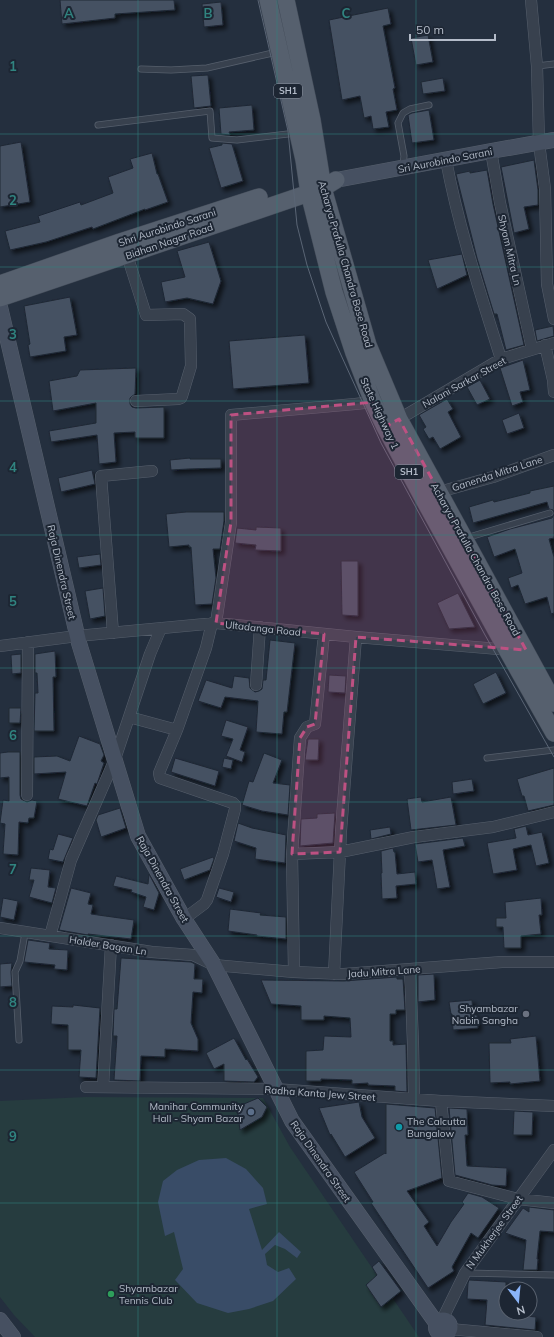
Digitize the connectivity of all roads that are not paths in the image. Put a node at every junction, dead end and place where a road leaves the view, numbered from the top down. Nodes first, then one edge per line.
1 (268, 0) edge
2 (286, 0) edge
3 (531, 0) edge
4 (279, 51) junction
5 (554, 64) edge
6 (537, 66) junction
7 (141, 69) dead end
8 (428, 105) dead end
9 (98, 125) dead end
10 (298, 132) junction
11 (554, 140) edge
12 (539, 143) junction
13 (491, 151) junction
14 (446, 160) junction
15 (403, 168) junction
16 (319, 184) junction
17 (550, 221) edge
18 (127, 255) junction
19 (0, 284) edge
20 (0, 298) edge
21 (0, 308) edge
22 (554, 320) edge
23 (549, 344) edge
24 (532, 349) junction
25 (501, 359) junction
26 (554, 392) edge
27 (136, 401) dead end
28 (373, 402) junction
29 (399, 419) junction
30 (385, 428) junction
31 (554, 455) edge
32 (152, 471) dead end
33 (439, 492) junction
34 (550, 513) dead end
35 (465, 539) junction
36 (214, 623) junction
37 (260, 627) junction
38 (160, 628) junction
39 (113, 632) junction
40 (324, 634) junction
41 (77, 636) junction
42 (356, 637) junction
43 (28, 642) junction
44 (0, 646) edge
45 (507, 650) junction
46 (526, 650) junction
47 (256, 684) dead end
48 (554, 703) edge
49 (129, 716) junction
50 (177, 730) junction
51 (554, 733) edge
52 (554, 750) edge
53 (487, 758) dead end
54 (115, 759) junction
55 (27, 795) dead end
56 (554, 812) edge
57 (340, 852) junction
58 (292, 854) junction
59 (184, 919) junction
60 (0, 928) edge
61 (25, 933) junction
62 (50, 936) junction
63 (111, 945) junction
64 (554, 962) edge
65 (214, 965) junction
66 (410, 970) junction
67 (294, 972) junction
68 (334, 974) junction
69 (19, 1040) dead end
70 (86, 1087) dead end
71 (103, 1087) junction
72 (275, 1090) junction
73 (414, 1099) junction
74 (441, 1101) junction
75 (554, 1106) edge
76 (554, 1150) edge
77 (518, 1199) junction
78 (554, 1203) edge
79 (465, 1272) junction
80 (554, 1275) edge
81 (0, 1320) edge
82 (444, 1329) edge
83 (13, 1337) edge
84 (537, 1337) edge

1 - 4 main road, Acharya Prafulla Chandra Bose Road / SH1
2 - 16 main road, Acharya Prafulla Chandra Bose Road / SH1
3 - 6 street
4 - 7 lane
4 - 10 main road, Acharya Prafulla Chandra Bose Road / SH1
5 - 6 lane
6 - 12 street
8 - 15 lane
9 - 10 lane
10 - 16 main road, Acharya Prafulla Chandra Bose Road / SH1
11 - 12 main road, Sri Aurobindo Sarani
12 - 13 main road, Sri Aurobindo Sarani
12 - 17 street
13 - 14 main road, Sri Aurobindo Sarani
13 - 24 street, Shyam Mitra Ln
14 - 15 main road, Sri Aurobindo Sarani
14 - 25 street
15 - 16 main road, Sri Aurobindo Sarani
16 - 18 main road, Bidhan Nagar Road
16 - 19 main road, Shri Aurobindo Sarani
16 - 28 main road, State Highway 1 / SH1
16 - 29 main road, Acharya Prafulla Chandra Bose Road / SH1
17 - 22 street
18 - 20 main road, Bidhan Nagar Road
18 - 27 street
21 - 41 main road, Raja Dinendra Street
23 - 24 street, Nalani Sarkar Street
23 - 26 street
24 - 25 street, Nalani Sarkar Street
25 - 29 street, Nalani Sarkar Street
28 - 30 main road, State Highway 1 / SH1
28 - 36 street
29 - 30 street, Nalani Sarkar Street
29 - 33 main road, Acharya Prafulla Chandra Bose Road / SH1
30 - 45 main road, State Highway 1 / SH1
31 - 33 street, Ganenda Mitra Lane
32 - 39 street
33 - 35 main road, Acharya Prafulla Chandra Bose Road / SH1
34 - 35 lane
35 - 46 main road, Acharya Prafulla Chandra Bose Road / SH1
36 - 37 street, Ultadanga Road
36 - 38 street, Ultadanga Road
36 - 50 street
37 - 40 street, Ultadanga Road
37 - 47 street
38 - 39 street, Ultadanga Road
38 - 49 street
39 - 41 street, Ultadanga Road
40 - 42 street, Ultadanga Road
40 - 58 street
41 - 43 street, Ultadanga Road
41 - 54 main road, Raja Dinendra Street
42 - 45 street, Ultadanga Road
42 - 57 street
43 - 44 street, Ultadanga Road
43 - 55 street
45 - 46 street, Ultadanga Road
45 - 51 main road, State Highway 1 / SH1
46 - 48 main road, Acharya Prafulla Chandra Bose Road / SH1
49 - 50 street
49 - 54 street
50 - 59 street
52 - 53 lane
54 - 59 main road, Raja Dinendra Street
54 - 62 street
56 - 57 street
57 - 58 street
57 - 68 street
58 - 67 street
59 - 65 main road, Raja Dinendra Street
60 - 61 street, Halder Bagan Ln
61 - 62 street, Halder Bagan Ln
61 - 69 lane
62 - 63 street, Halder Bagan Ln
63 - 65 street, Halder Bagan Ln
63 - 71 street
64 - 66 street, Jadu Mitra Lane
65 - 67 street, Jadu Mitra Lane
65 - 72 main road, Raja Dinendra Street
66 - 68 street, Jadu Mitra Lane
66 - 73 street
67 - 68 street, Jadu Mitra Lane
70 - 71 street, Radha Kanta Jew Street
71 - 72 street, Radha Kanta Jew Street
72 - 73 street, Radha Kanta Jew Street
72 - 82 main road, Raja Dinendra Street
73 - 74 street, Radha Kanta Jew Street
74 - 75 street, Radha Kanta Jew Street
74 - 77 street
76 - 77 street, N Mukherjee Street
77 - 78 street
77 - 79 street, N Mukherjee Street
79 - 80 lane
79 - 82 street, N Mukherjee Street
81 - 83 main road
82 - 84 street

